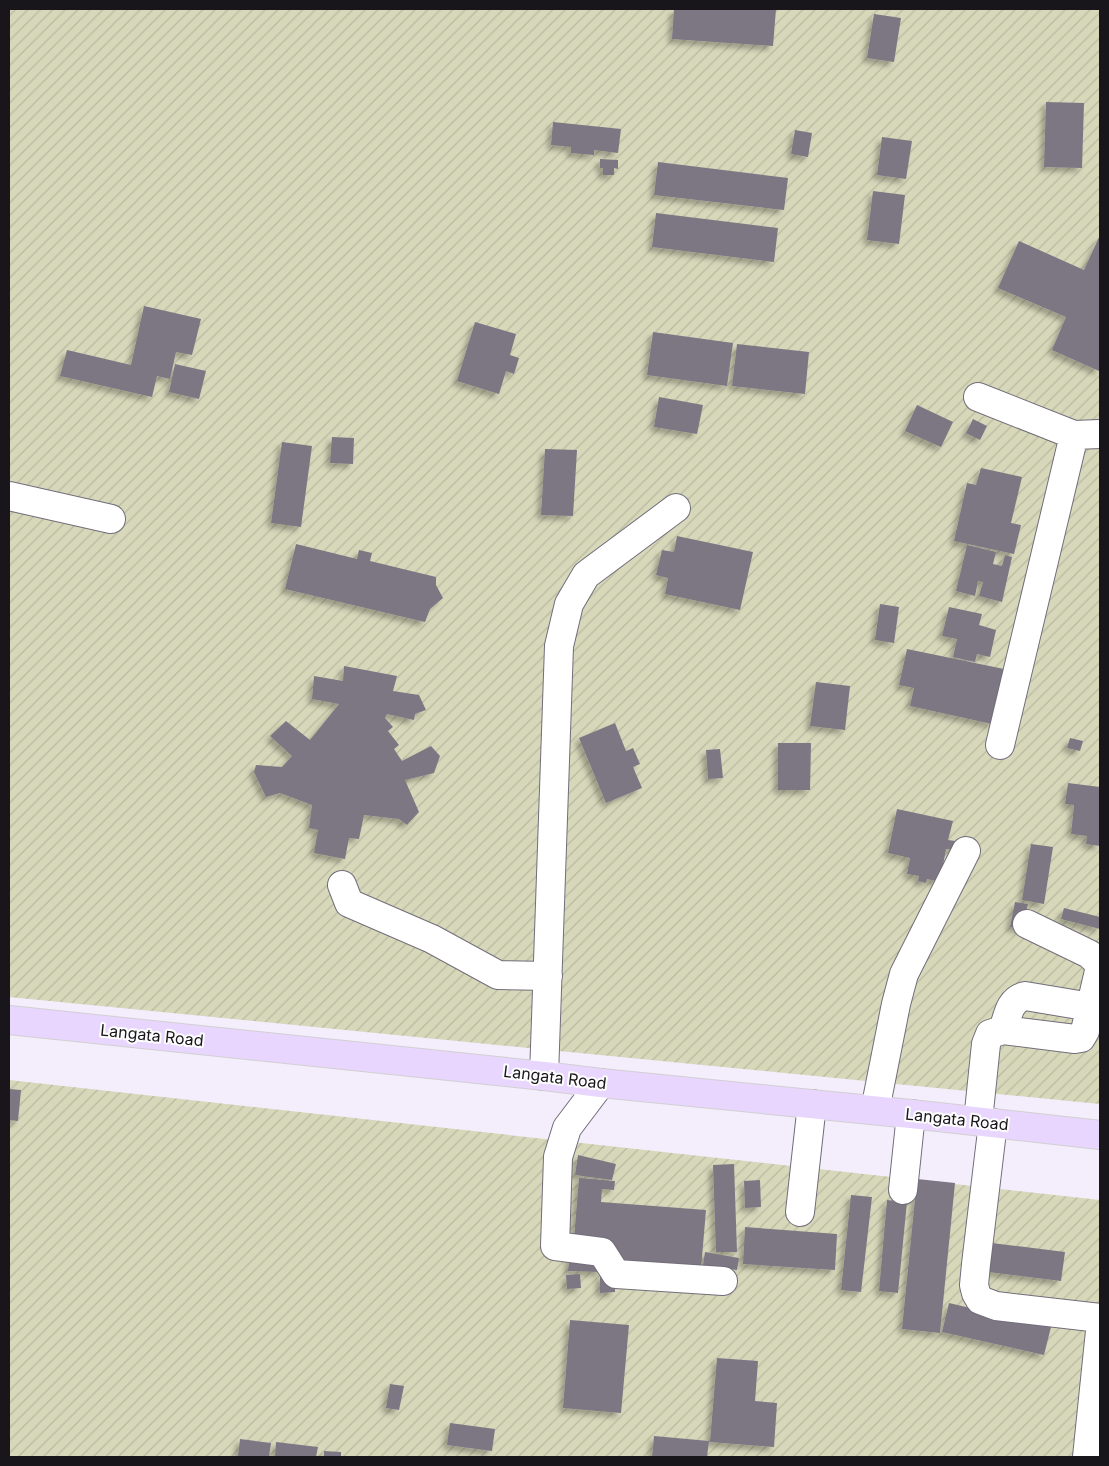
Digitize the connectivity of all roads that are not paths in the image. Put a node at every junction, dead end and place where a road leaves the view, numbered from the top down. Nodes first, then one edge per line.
1 (978, 397) dead end
2 (1087, 435) edge
3 (9, 496) edge
4 (676, 508) dead end
5 (111, 519) dead end
6 (1000, 745) dead end
7 (966, 851) dead end
8 (342, 884) dead end
9 (1027, 924) dead end
10 (548, 976) junction
11 (1091, 1007) junction
12 (9, 1020) edge
13 (1003, 1030) junction
14 (544, 1076) junction
15 (601, 1083) junction
16 (812, 1104) junction
17 (875, 1110) junction
18 (911, 1114) junction
19 (986, 1122) junction
20 (1100, 1135) edge
21 (903, 1190) dead end
22 (800, 1212) dead end
23 (723, 1281) dead end
24 (1100, 1318) edge
25 (1100, 1331) edge
26 (1087, 1457) edge

1 - 2 street
2 - 6 street
3 - 5 street
4 - 10 street
7 - 17 street
8 - 10 street
9 - 11 street
10 - 14 street
11 - 13 street
11 - 13 street
12 - 14 main road, Langata Road
13 - 19 street
14 - 15 main road, Langata Road
15 - 16 main road, Langata Road
15 - 23 street
16 - 17 main road, Langata Road
16 - 22 street
17 - 18 main road, Langata Road
18 - 19 main road, Langata Road
18 - 21 street
19 - 20 main road, Langata Road
19 - 24 street
25 - 26 street

